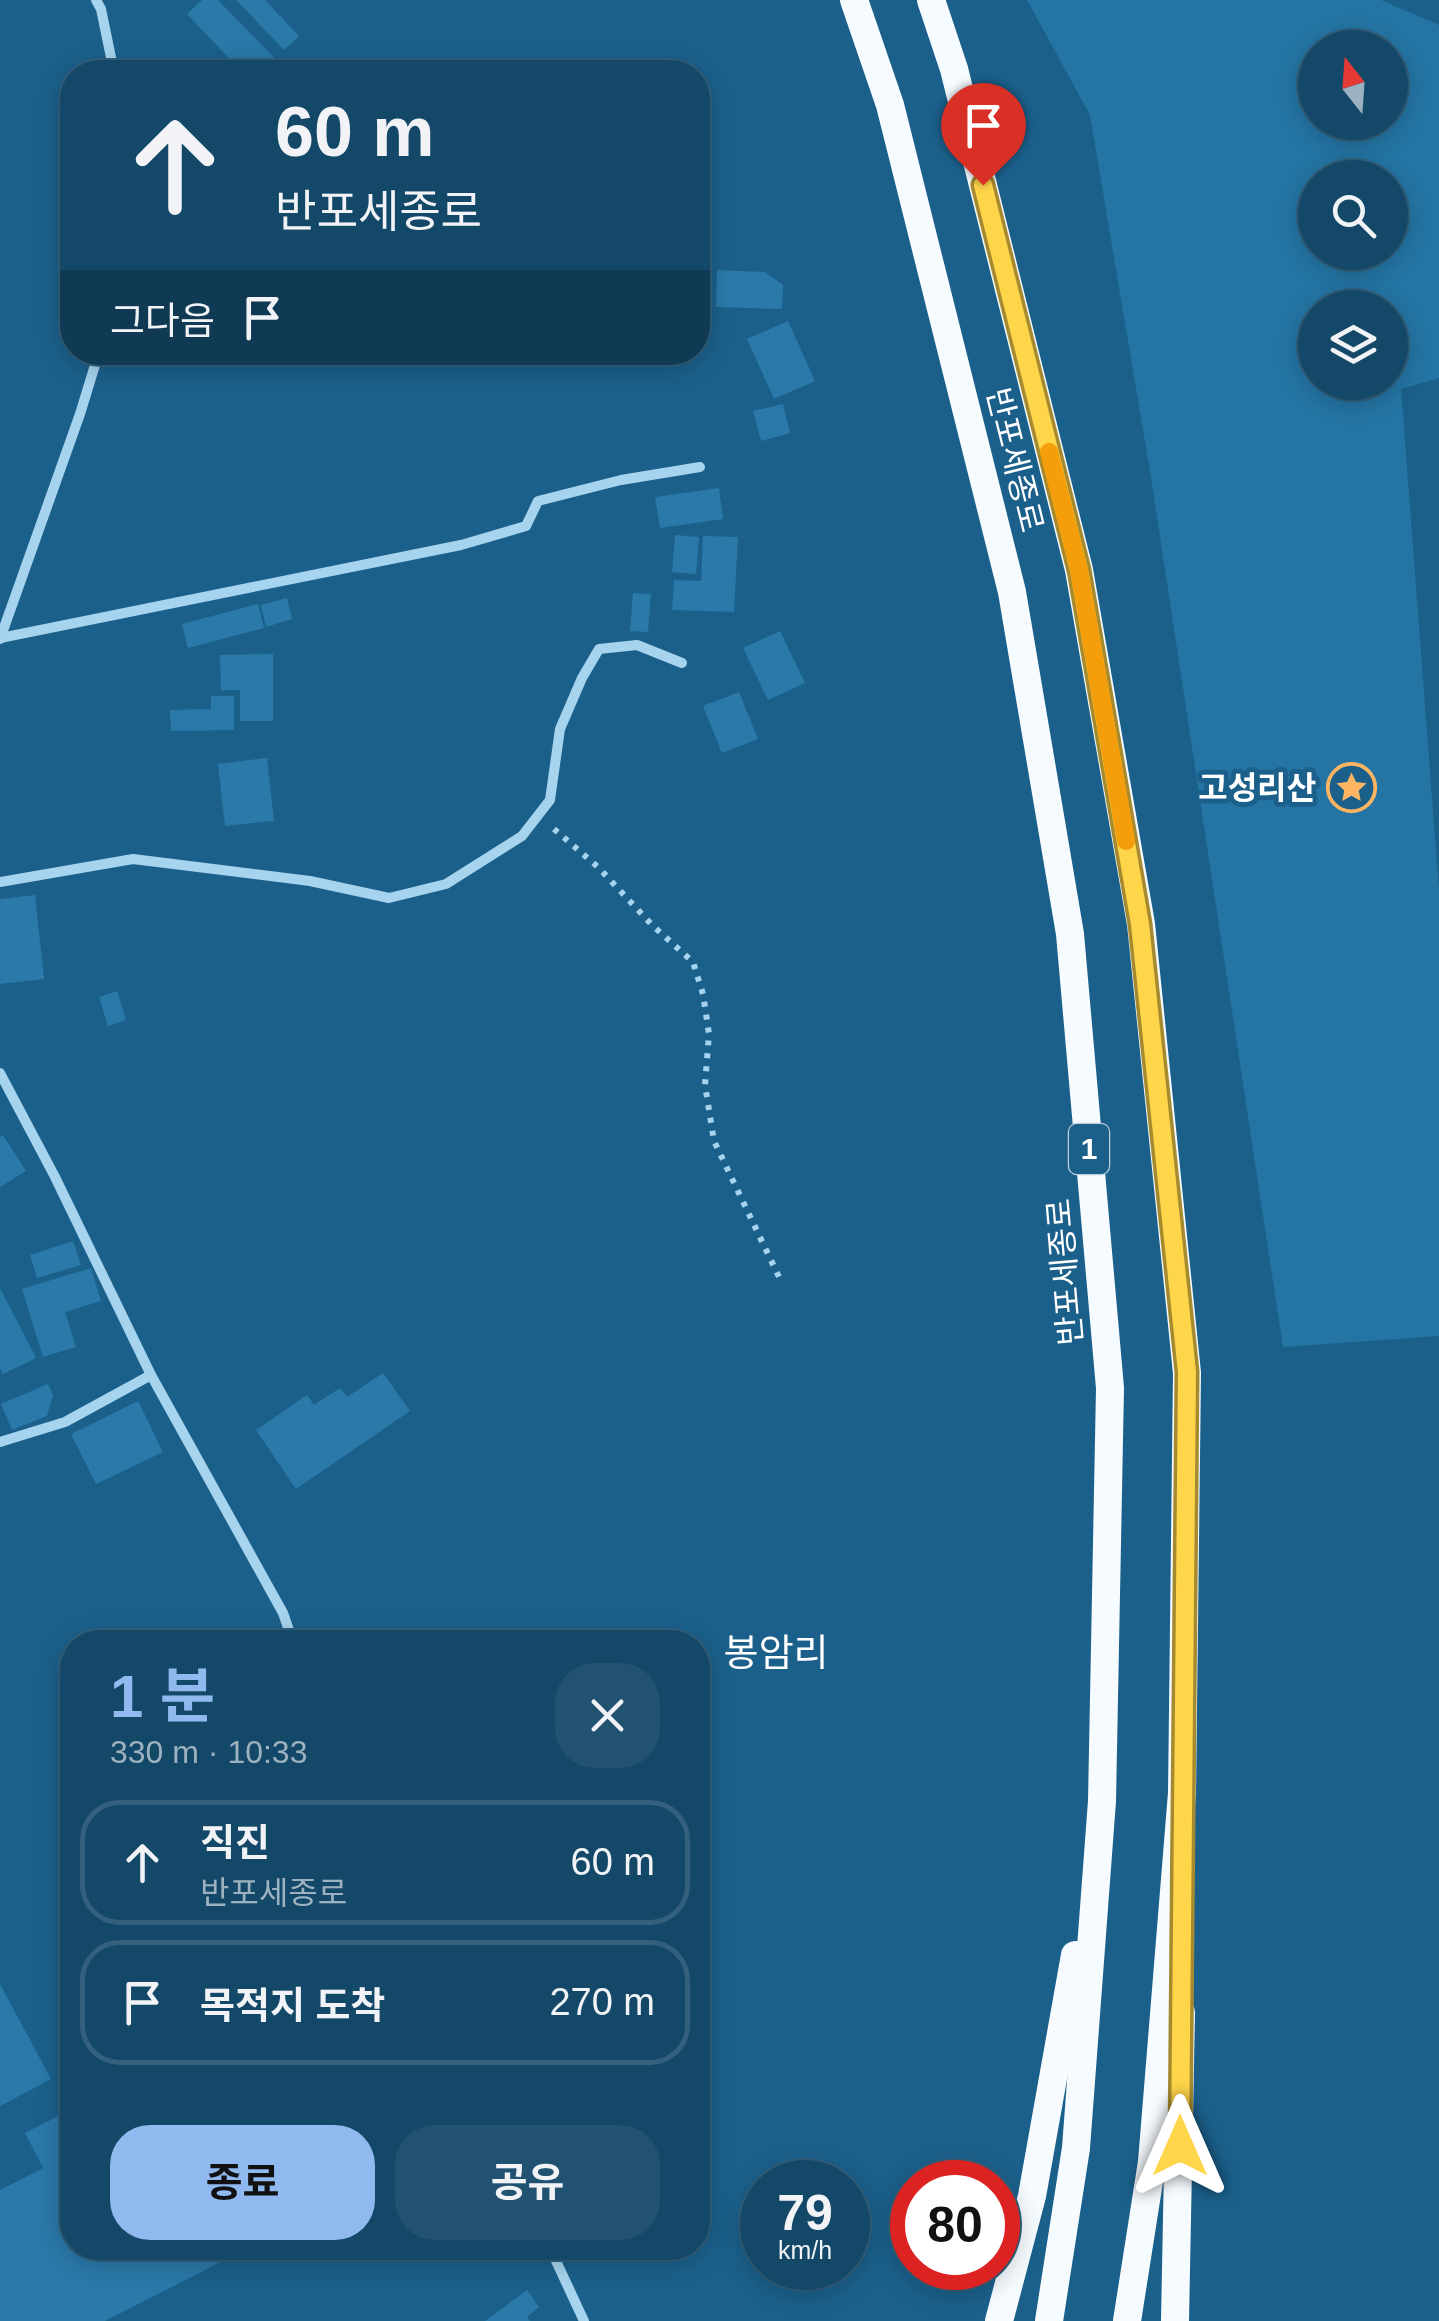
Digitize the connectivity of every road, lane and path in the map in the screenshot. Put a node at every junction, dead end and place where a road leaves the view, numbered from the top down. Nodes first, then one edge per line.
1 (96, 0) edge
2 (854, 0) edge
3 (931, 0) edge
4 (112, 60) edge
5 (95, 365) edge
6 (700, 467) dead end
7 (0, 638) edge
8 (682, 664) dead end
9 (538, 815) junction
10 (0, 882) edge
11 (0, 1073) edge
12 (779, 1276) dead end
13 (151, 1375) junction
14 (0, 1442) edge
15 (288, 1630) edge
16 (1182, 1793) junction
17 (1102, 1801) junction
18 (556, 2260) edge
19 (584, 2321) edge
20 (1000, 2321) edge
21 (1049, 2321) edge
22 (1127, 2321) edge
23 (1176, 2321) edge

1 - 4 street
2 - 17 highway, 반포세종로 / 1
3 - 16 highway, 반포세종로
5 - 7 street
6 - 7 street
8 - 9 street
9 - 10 street
9 - 12 path
11 - 13 street
13 - 14 street
13 - 15 street
16 - 22 highway, 반포세종로
16 - 23 highway
17 - 20 highway
17 - 21 highway, 반포세종로 / 1
18 - 19 street

